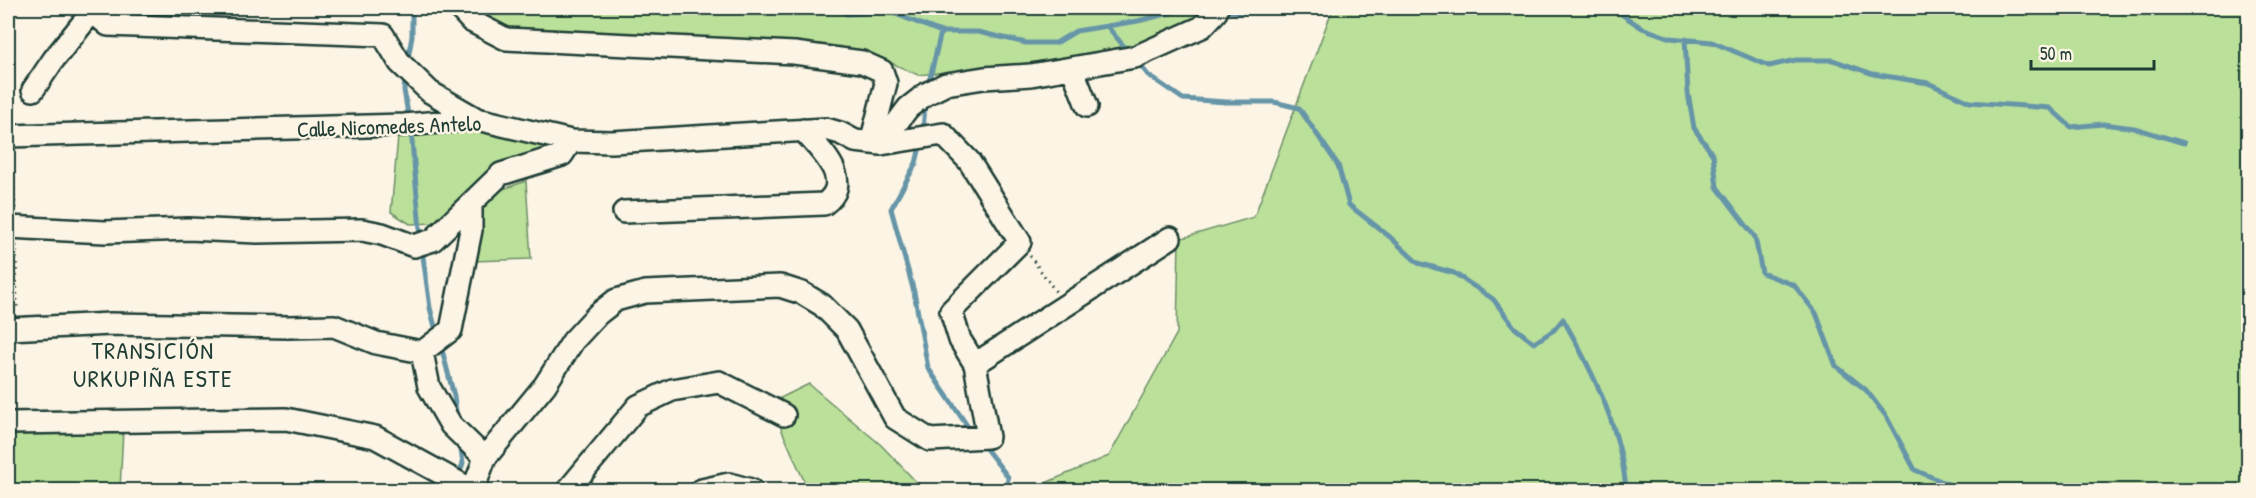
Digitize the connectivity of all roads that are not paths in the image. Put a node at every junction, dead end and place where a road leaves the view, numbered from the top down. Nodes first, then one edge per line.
1 (459, 8) edge
2 (1217, 8) edge
3 (92, 9) edge
4 (1072, 68) junction
5 (33, 90) dead end
6 (1087, 106) dead end
7 (477, 119) junction
8 (803, 130) junction
9 (9, 135) edge
10 (571, 141) junction
11 (876, 143) junction
12 (471, 202) junction
13 (624, 212) dead end
14 (8, 227) edge
15 (1170, 238) dead end
16 (8, 329) edge
17 (422, 352) junction
18 (975, 364) junction
19 (784, 415) dead end
20 (8, 423) edge
21 (485, 458) junction
22 (473, 490) edge
23 (568, 490) edge
24 (702, 490) edge
25 (751, 490) edge

1 - 11 street
2 - 4 street
3 - 5 street
3 - 7 street
4 - 6 street
4 - 11 street
7 - 9 street, Calle Nicomedes Antelo
7 - 10 street, Calle Nicomedes Antelo
8 - 10 street, Calle Nicomedes Antelo
8 - 11 street, Calle Nicomedes Antelo
8 - 13 street
10 - 12 street
11 - 18 street
12 - 14 street
12 - 17 street
15 - 18 street
16 - 17 street
17 - 21 street
18 - 21 street
19 - 23 street
20 - 22 street
21 - 22 street
24 - 25 street

